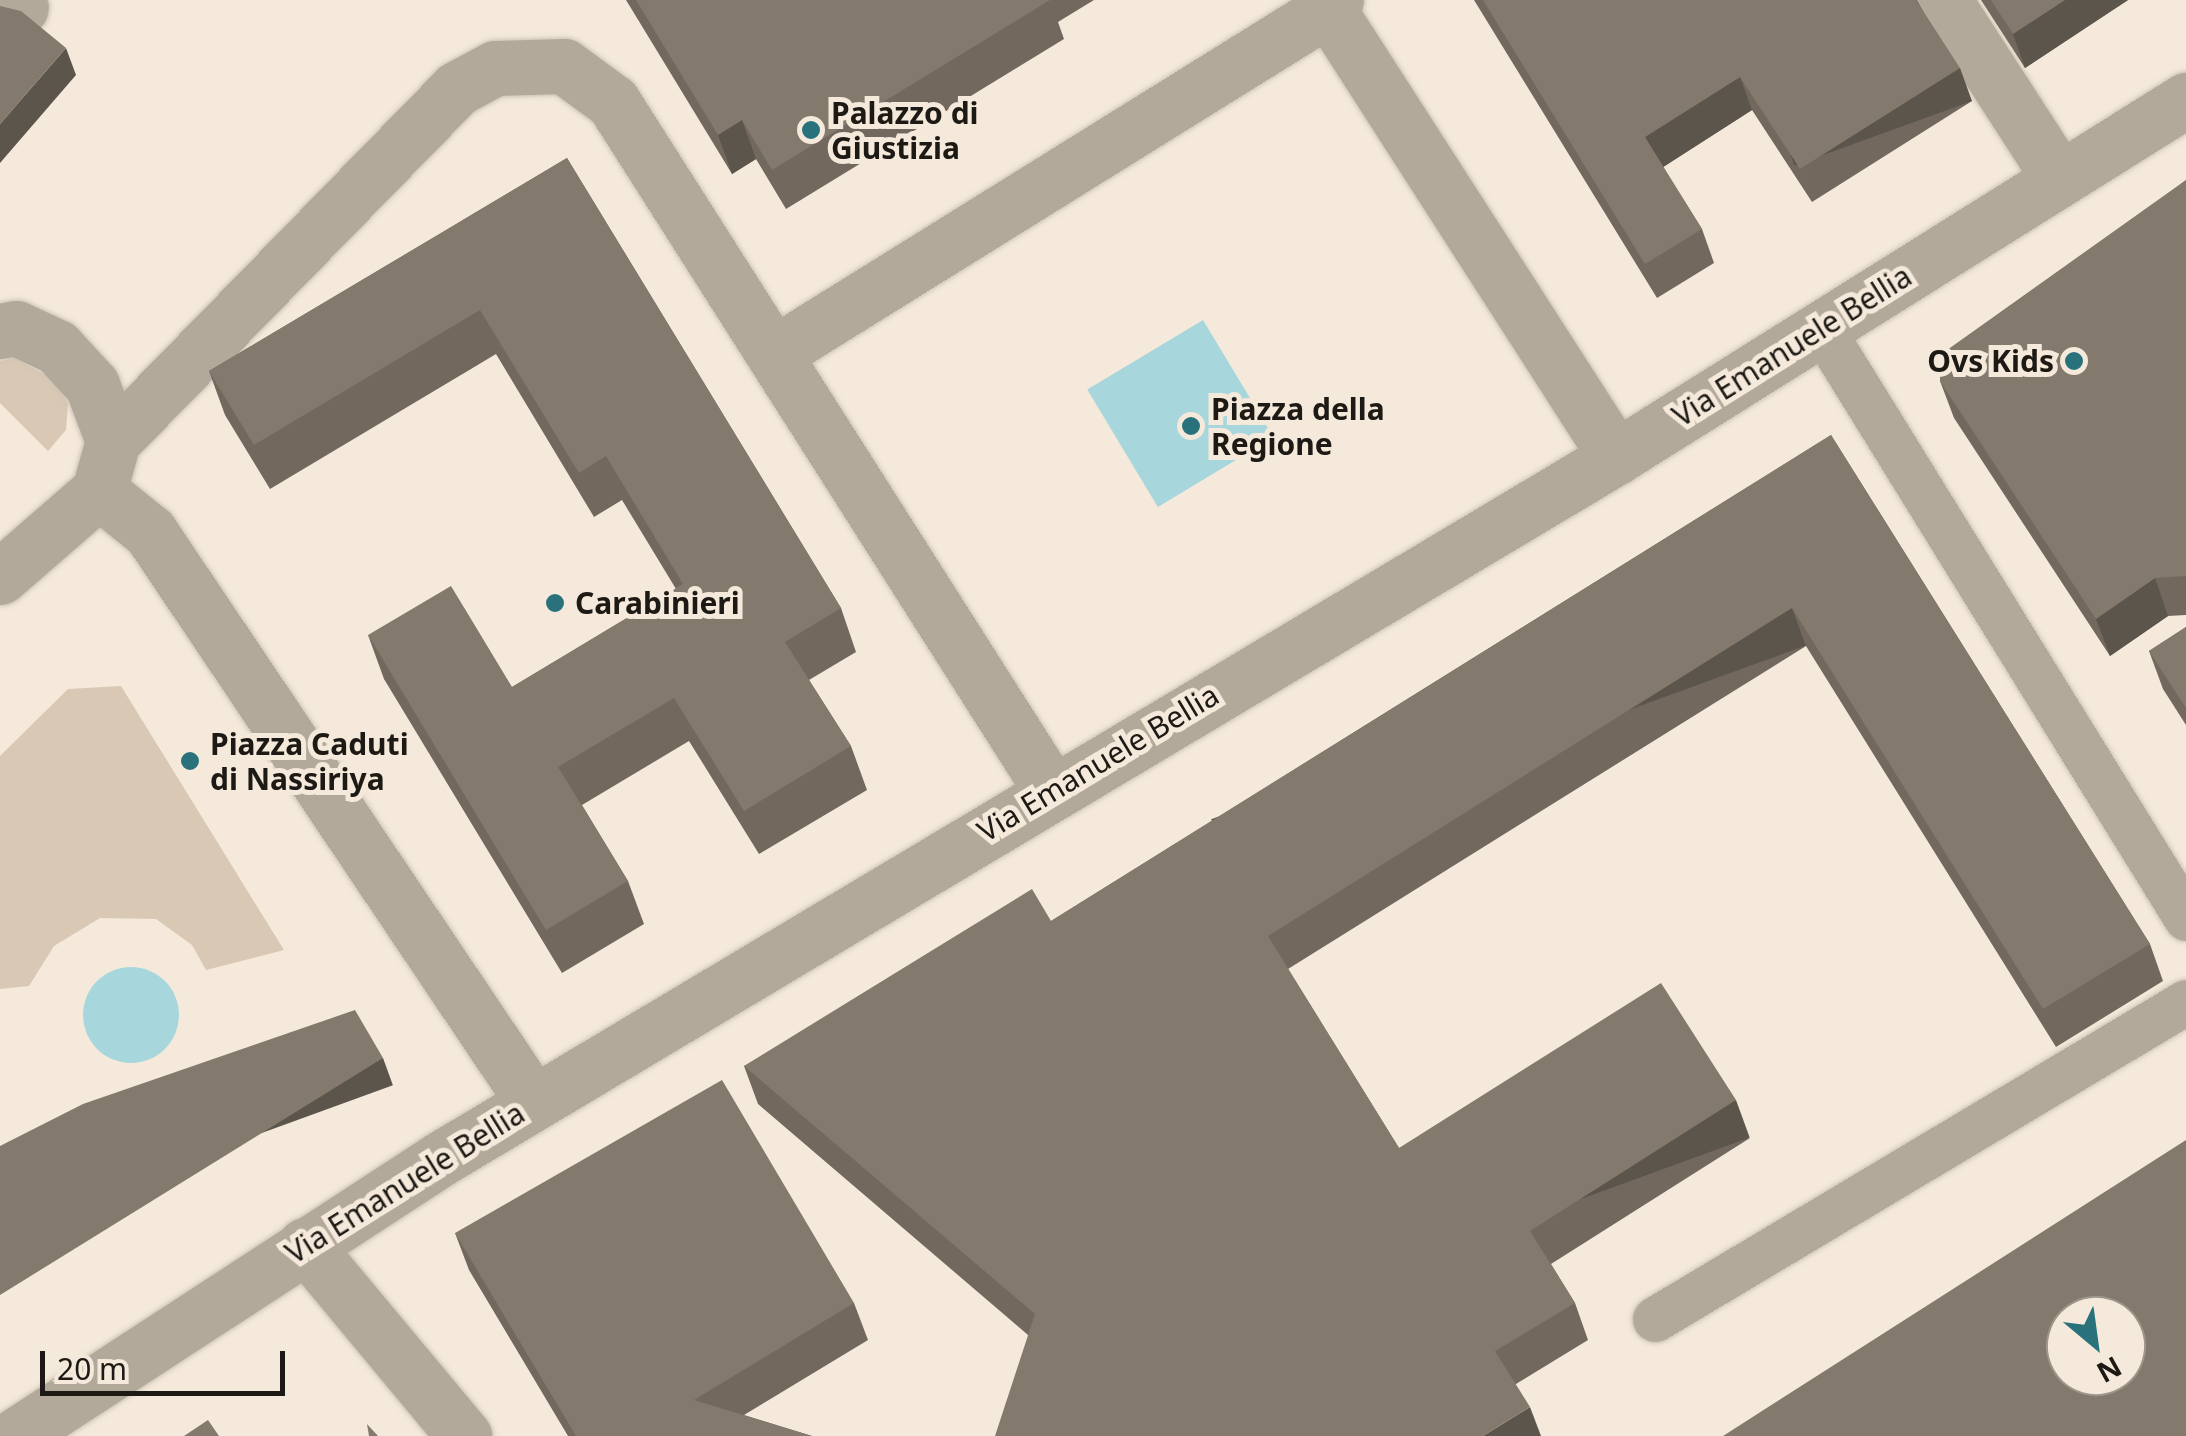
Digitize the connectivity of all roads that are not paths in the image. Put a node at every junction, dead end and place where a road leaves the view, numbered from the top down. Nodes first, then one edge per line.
1 (1944, 0) edge
2 (1332, 4) edge
3 (2186, 100) edge
4 (2059, 178) junction
5 (1820, 326) junction
6 (0, 331) edge
7 (775, 353) junction
8 (1616, 456) junction
9 (106, 466) junction
10 (0, 577) edge
11 (1051, 790) junction
12 (2186, 918) edge
13 (2186, 1002) edge
14 (534, 1103) junction
15 (305, 1245) junction
16 (1655, 1319) dead end
17 (15, 1436) edge
18 (464, 1436) edge

1 - 4 street
2 - 7 street
2 - 8 street
3 - 4 street, Via Emanuele Bellia
4 - 5 street, Via Emanuele Bellia
5 - 8 street, Via Emanuele Bellia
5 - 12 lane
6 - 9 street
7 - 9 street
7 - 11 street
8 - 11 street, Via Emanuele Bellia
9 - 10 street
9 - 14 street
11 - 14 street, Via Emanuele Bellia
13 - 16 lane
14 - 15 street, Via Emanuele Bellia
15 - 17 street, Via Emanuele Bellia
15 - 18 street

